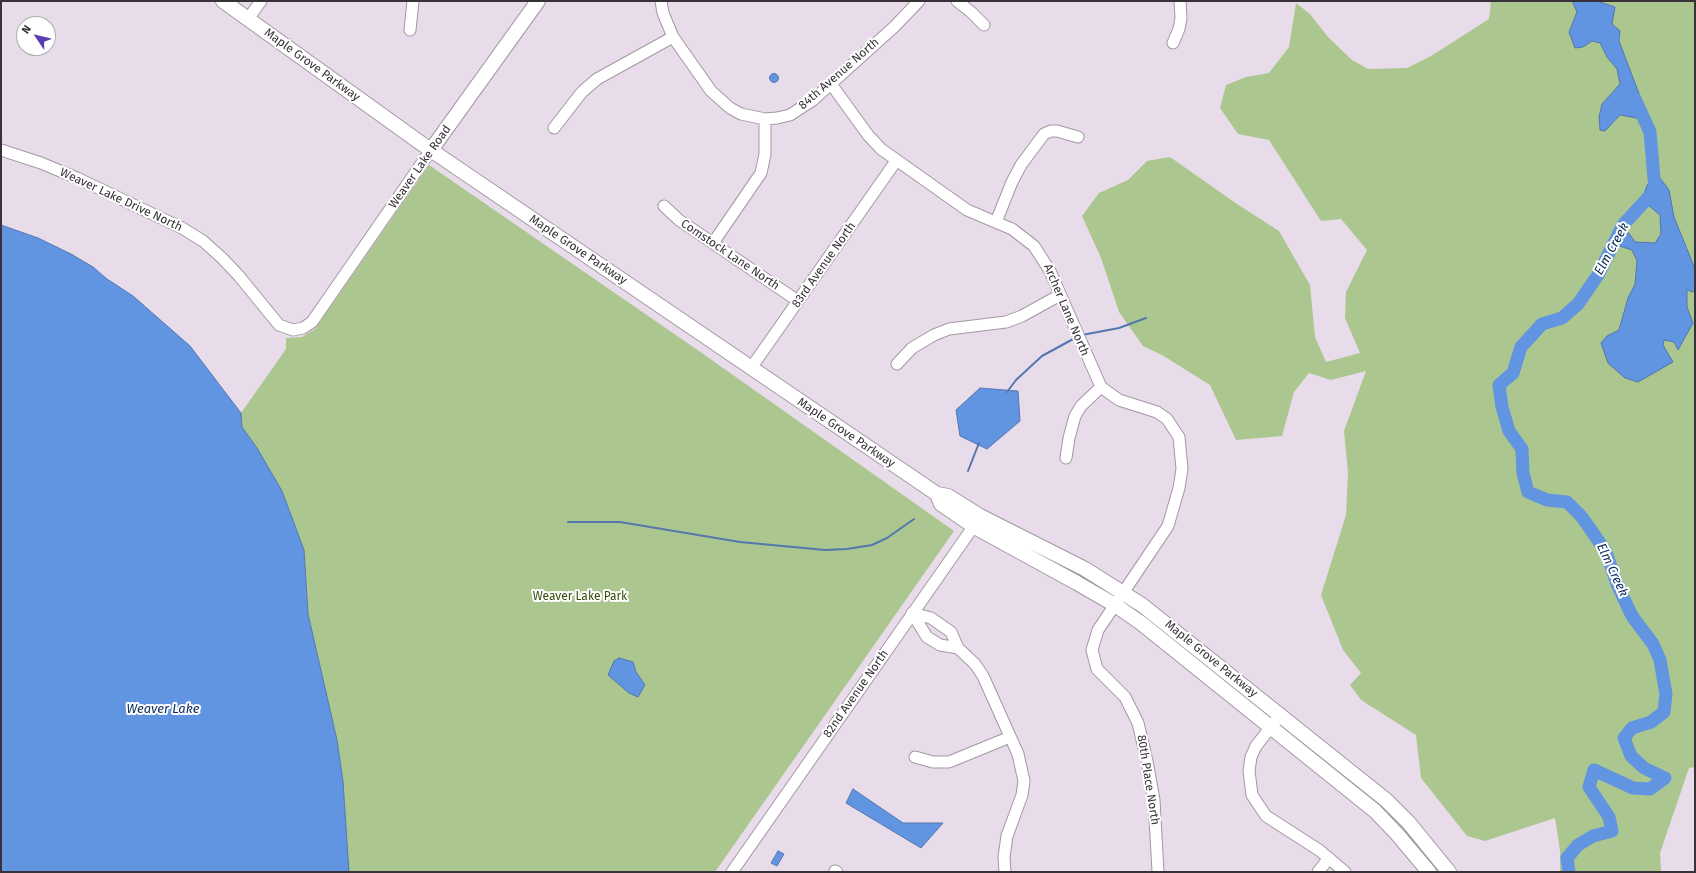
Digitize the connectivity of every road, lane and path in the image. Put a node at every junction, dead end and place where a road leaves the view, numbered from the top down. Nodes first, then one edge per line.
1 (223, 1) edge
2 (261, 1) edge
3 (413, 1) edge
4 (538, 1) edge
5 (661, 1) edge
6 (920, 1) edge
7 (957, 1) edge
8 (1180, 1) edge
9 (248, 19) junction
10 (984, 25) dead end
11 (410, 30) dead end
12 (673, 37) junction
13 (1173, 43) dead end
14 (831, 84) junction
15 (765, 120) junction
16 (554, 128) dead end
17 (1078, 137) dead end
18 (1, 150) edge
19 (431, 150) junction
20 (896, 161) junction
21 (664, 206) dead end
22 (996, 222) junction
23 (713, 244) junction
24 (1060, 295) junction
25 (798, 301) junction
26 (300, 329) joint
27 (897, 364) dead end
28 (751, 368) junction
29 (1101, 387) junction
30 (1066, 458) dead end
31 (977, 521) junction
32 (1124, 593) junction
33 (1115, 605) junction
34 (912, 613) junction
35 (958, 648) junction
36 (1281, 714) junction
37 (1271, 726) junction
38 (1010, 737) junction
39 (915, 757) dead end
40 (1329, 858) junction
41 (732, 872) edge
42 (1005, 872) edge
43 (1158, 872) edge
44 (1318, 872) edge
45 (1345, 872) edge
46 (1429, 872) edge
47 (1449, 872) edge

1 - 9 main road, Maple Grove Parkway
2 - 9 street
3 - 11 street
4 - 19 main road, Weaver Lake Road
5 - 12 street
6 - 14 street, 84th Avenue North
7 - 10 street
8 - 13 street
9 - 19 main road, Maple Grove Parkway
12 - 15 street
12 - 16 street
14 - 15 street, 84th Avenue North
14 - 20 street, Archer Lane North
15 - 23 street
17 - 22 street
18 - 26 street, Weaver Lake Drive North
19 - 26 street, Weaver Lake Road
19 - 28 main road, Maple Grove Parkway
20 - 22 street, Archer Lane North
20 - 25 street, 83rd Avenue North
21 - 23 street, Comstock Lane North
22 - 24 street, Archer Lane North
23 - 25 street, Comstock Lane North
24 - 27 street
24 - 29 street, Archer Lane North
25 - 28 street, 83rd Avenue North
28 - 31 main road, Maple Grove Parkway
29 - 30 street
29 - 32 street, 80th Place North
31 - 32 main road, Maple Grove Parkway
31 - 33 main road, Maple Grove Parkway
31 - 34 street, 82nd Avenue North
32 - 33 street, 80th Place North
32 - 36 main road, Maple Grove Parkway
33 - 37 main road, Maple Grove Parkway
33 - 43 street, 80th Place North
34 - 35 street
34 - 35 street
34 - 41 street, 82nd Avenue North
35 - 38 street
36 - 37 street
36 - 47 main road, Maple Grove Parkway
37 - 40 street
37 - 46 main road, Maple Grove Parkway
38 - 39 street
38 - 42 street
40 - 44 street
40 - 45 street

